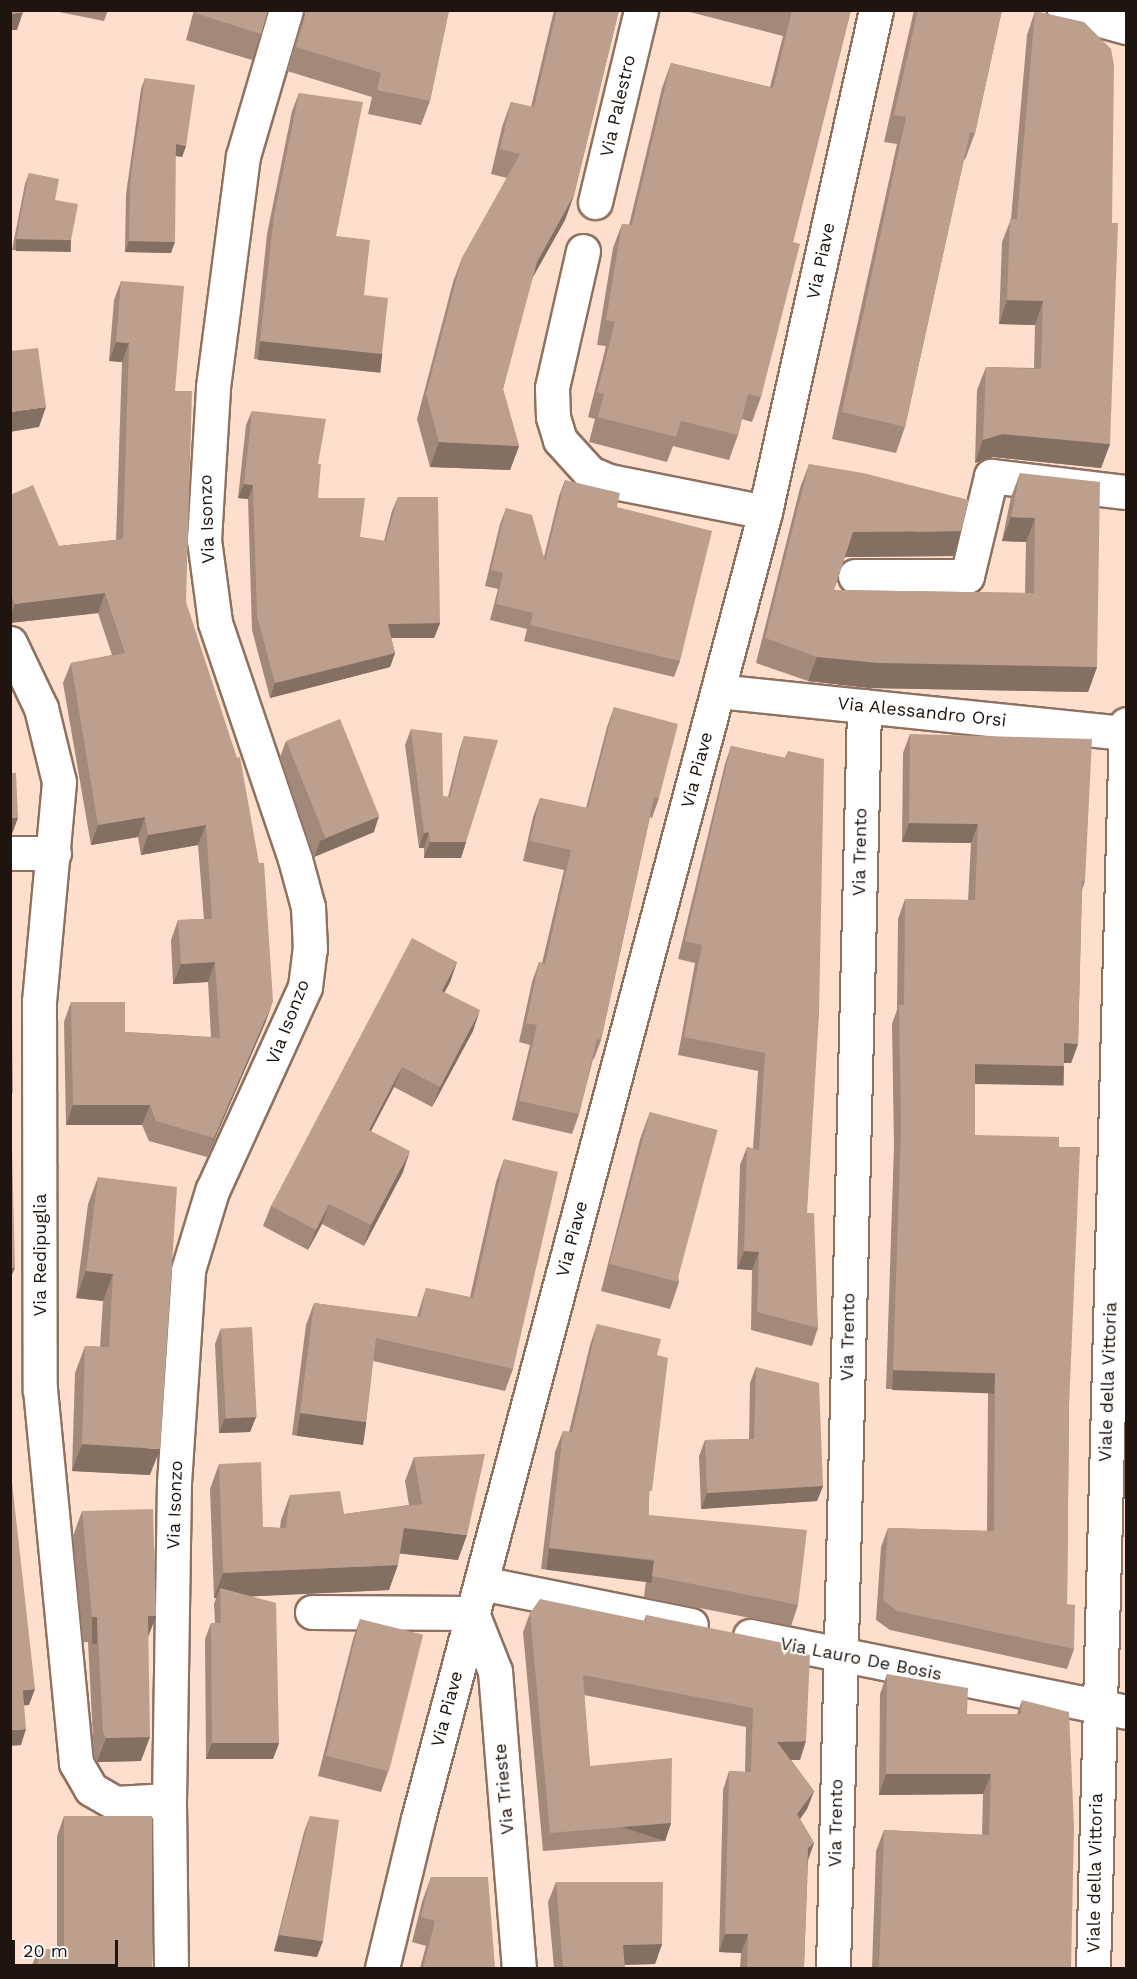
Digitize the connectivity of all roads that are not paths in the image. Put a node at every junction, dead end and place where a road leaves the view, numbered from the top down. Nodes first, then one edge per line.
1 (286, 10) edge
2 (641, 10) edge
3 (876, 10) edge
4 (1064, 10) edge
5 (1126, 27) edge
6 (595, 202) dead end
7 (583, 251) dead end
8 (1126, 492) edge
9 (765, 512) junction
10 (855, 576) dead end
11 (10, 643) edge
12 (718, 691) junction
13 (864, 706) junction
14 (1126, 724) edge
15 (1126, 733) edge
16 (10, 853) edge
17 (54, 853) junction
18 (476, 1598) junction
19 (312, 1612) dead end
20 (840, 1655) junction
21 (1113, 1709) edge
22 (169, 1800) junction
23 (171, 1968) edge
24 (382, 1968) edge
25 (519, 1968) edge
26 (833, 1968) edge
27 (1093, 1968) edge

1 - 22 street, Via Isonzo
2 - 6 street, Via Palestro
3 - 9 street, Via Piave
4 - 5 street
7 - 9 street
8 - 10 street
9 - 12 street, Via Piave
11 - 17 street, Via Redipuglia
12 - 13 street, Via Alessandro Orsi
12 - 18 street, Via Piave
13 - 15 street, Via Alessandro Orsi
13 - 20 street, Via Trento
14 - 15 street, Viale della Vittoria
15 - 21 street, Viale della Vittoria
16 - 17 street
17 - 22 street, Via Redipuglia
18 - 19 street, Via Lauro De Bosis
18 - 20 street, Via Lauro De Bosis
18 - 24 street, Via Piave
18 - 25 street, Via Trieste
20 - 21 street, Via Lauro De Bosis
20 - 26 street, Via Trento
21 - 27 street, Viale della Vittoria
22 - 23 street, Via Isonzo

